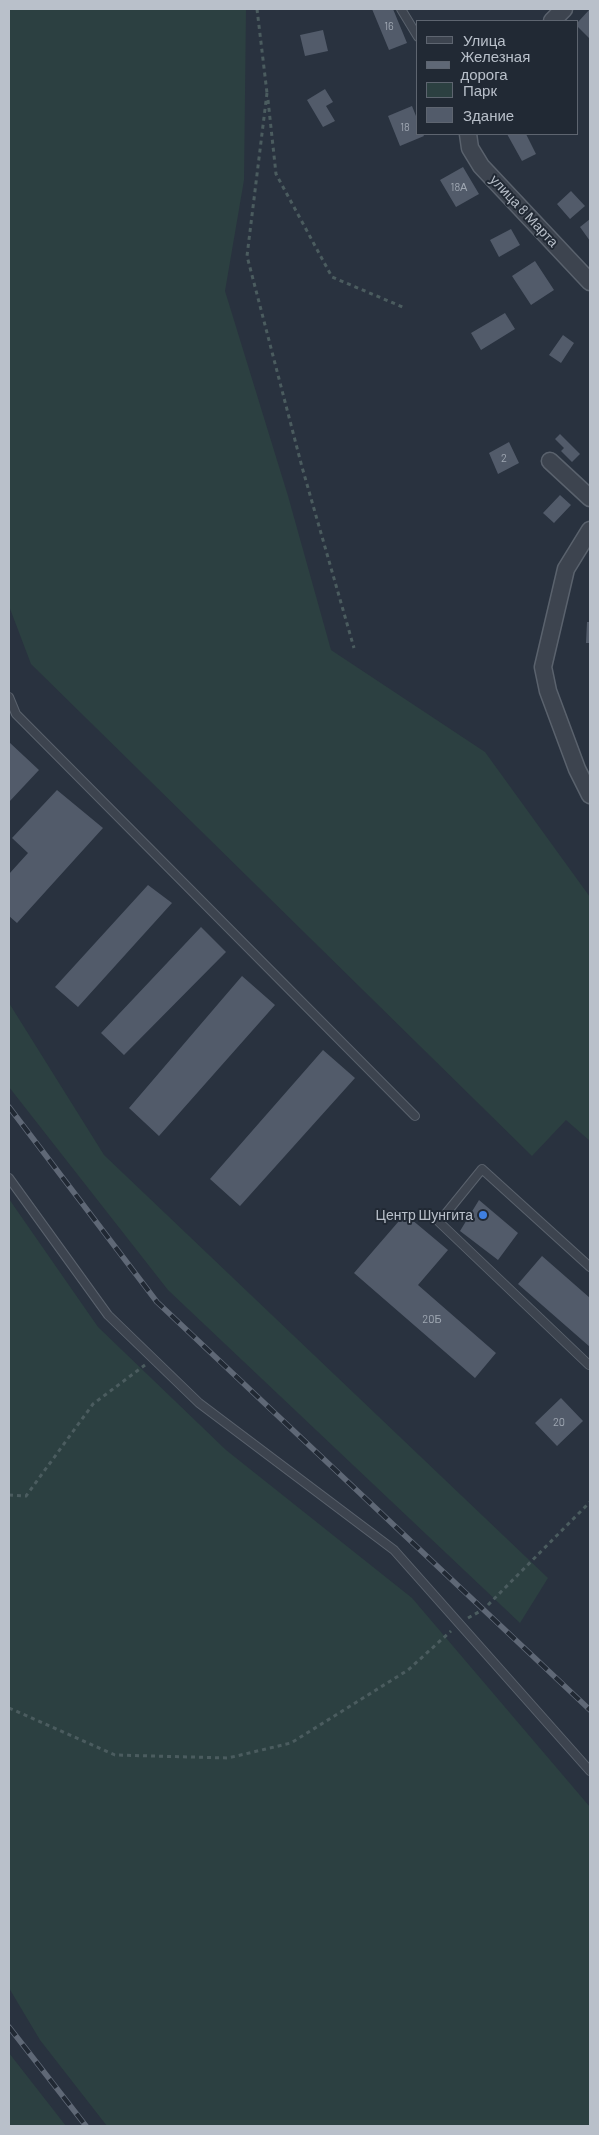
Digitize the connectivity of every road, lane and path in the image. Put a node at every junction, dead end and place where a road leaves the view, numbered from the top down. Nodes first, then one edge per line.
1 (257, 9) edge
2 (401, 9) edge
3 (564, 9) edge
4 (553, 20) edge
5 (416, 34) edge
6 (267, 93) junction
7 (468, 135) edge
8 (590, 282) edge
9 (405, 308) dead end
10 (550, 461) dead end
11 (590, 498) edge
12 (590, 530) edge
13 (354, 648) dead end
14 (9, 697) edge
15 (590, 795) edge
16 (415, 1116) dead end
17 (9, 1178) edge
18 (590, 1267) edge
19 (154, 1359) junction
20 (590, 1363) edge
21 (9, 1495) edge
22 (590, 1502) edge
23 (459, 1624) junction
24 (9, 1708) edge
25 (590, 1771) edge

1 - 6 path
2 - 5 lane
3 - 4 street
6 - 9 path
6 - 13 path
7 - 8 street, улица 8 Марта
10 - 11 street
12 - 15 street
14 - 16 lane
17 - 19 lane
18 - 20 lane
19 - 21 path
19 - 23 lane
22 - 23 path
23 - 24 path
23 - 25 lane

